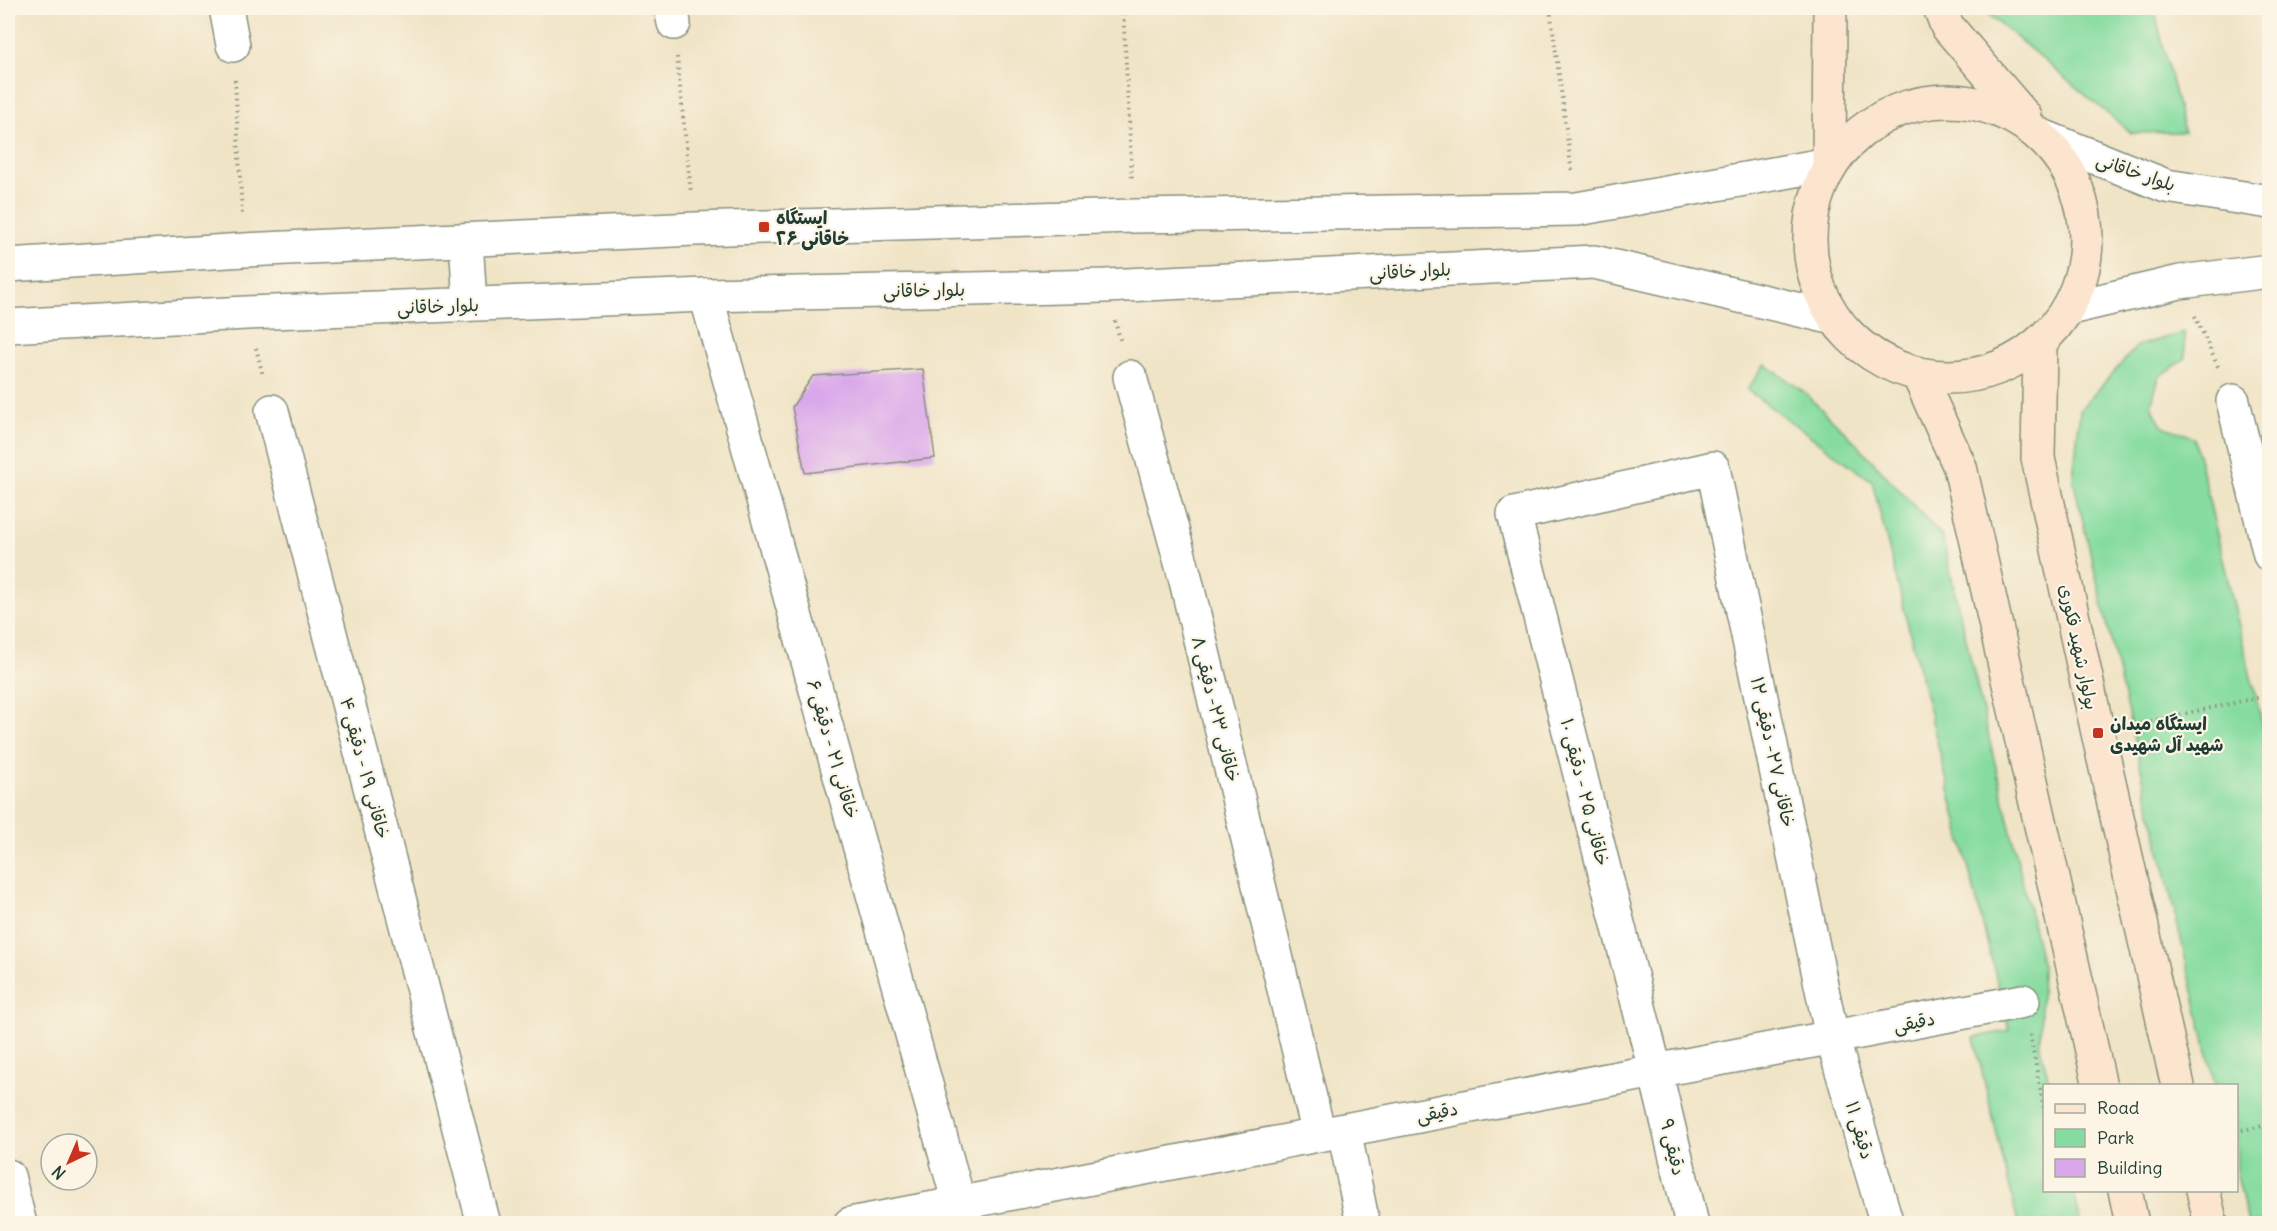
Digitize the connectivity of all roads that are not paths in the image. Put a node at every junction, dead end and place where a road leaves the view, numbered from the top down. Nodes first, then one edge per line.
1 (226, 8) edge
2 (1830, 8) edge
3 (1940, 8) edge
4 (233, 45) road end
5 (2042, 136) junction
6 (1829, 164) junction
7 (2270, 202) edge
8 (466, 240) junction
9 (8, 264) edge
10 (2270, 271) edge
11 (706, 295) junction
12 (470, 304) junction
13 (2070, 308) junction
14 (1834, 318) junction
15 (8, 326) edge
16 (2040, 346) junction
17 (1919, 376) junction
18 (1130, 377) road end
19 (2232, 401) road end
20 (272, 411) road end
21 (1713, 468) joint
22 (2270, 555) edge
23 (2023, 1001) road end
24 (1833, 1037) junction
25 (1655, 1070) junction
26 (2100, 1084) edge
27 (2178, 1084) edge
28 (1332, 1132) junction
29 (8, 1176) edge
30 (2125, 1192) edge
31 (2203, 1192) edge
32 (973, 1209) edge
33 (20, 1224) edge
34 (484, 1224) edge
35 (850, 1224) edge
36 (1363, 1224) edge
37 (1692, 1224) edge
38 (1887, 1224) edge
39 (2133, 1224) edge
40 (2211, 1224) edge

1 - 4 street
2 - 6 main road
3 - 5 main road
5 - 6 main road
5 - 7 street, بلوار خاقانی
5 - 13 main road
6 - 8 street
6 - 14 main road
8 - 9 street
8 - 12 street
10 - 13 street
11 - 12 street, بلوار خاقانی
11 - 14 street, بلوار خاقانی
11 - 32 street, خاقانی ۲۱ - دقیقی ۶
12 - 15 street, بلوار خاقانی
13 - 16 main road
14 - 17 main road
16 - 17 main road
16 - 27 main road, بولوار شهید فکوری
17 - 26 main road
18 - 28 street, خاقانی ۲۳- دقیقی ۸
19 - 22 street
20 - 34 street, خاقانی ۱۹ - دقیقی ۴
21 - 24 street, خاقانی ۲۷- دقیقی ۱۲
21 - 25 street, خاقانی ۲۵ - دقیقی ۱۰
23 - 24 street, دقیقی
24 - 25 street, دقیقی
24 - 38 street, دقیقی ۱۱
25 - 28 street, دقیقی
25 - 37 street, دقیقی ۹
28 - 32 street, دقیقی
28 - 36 street, خاقانی ۲۳- دقیقی ۸
29 - 33 street
30 - 39 main road
31 - 40 main road
32 - 35 street, دقیقی

